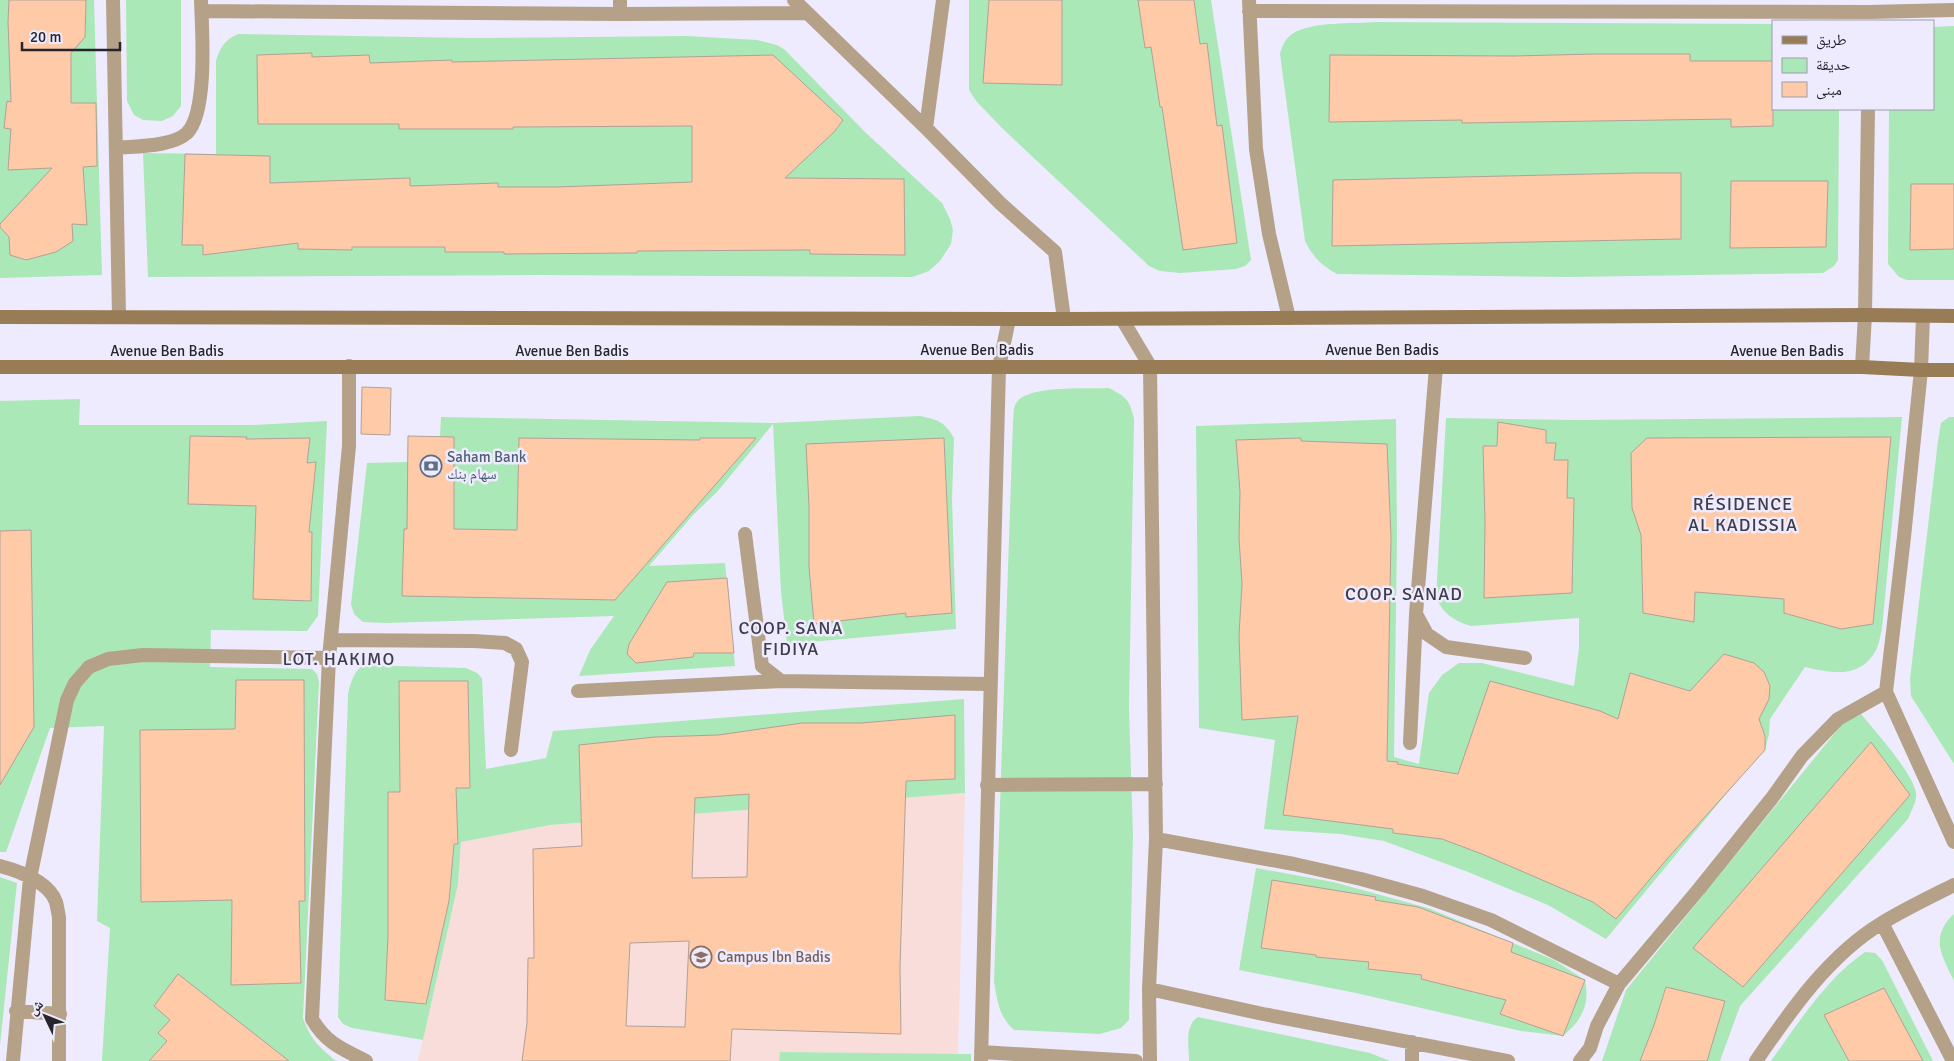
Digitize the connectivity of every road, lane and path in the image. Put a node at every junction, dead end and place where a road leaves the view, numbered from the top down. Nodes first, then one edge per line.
1 (113, 0) edge
2 (620, 0) edge
3 (794, 0) edge
4 (943, 0) edge
5 (1530, 5) edge
6 (201, 6) edge
7 (1249, 6) edge
8 (1954, 10) edge
9 (806, 13) junction
10 (620, 14) junction
11 (1869, 17) edge
12 (1868, 110) edge
13 (926, 128) junction
14 (116, 148) junction
15 (1865, 315) junction
16 (119, 316) junction
17 (1923, 316) junction
18 (1954, 316) edge
19 (0, 317) edge
20 (1289, 318) junction
21 (1010, 319) junction
22 (1064, 319) junction
23 (1122, 319) junction
24 (349, 366) junction
25 (1150, 366) junction
26 (0, 367) edge
27 (999, 367) junction
28 (1436, 367) junction
29 (1862, 367) junction
30 (1921, 370) junction
31 (1954, 370) edge
32 (746, 534) dead end
33 (1416, 614) junction
34 (331, 640) junction
35 (329, 658) junction
36 (1525, 658) dead end
37 (781, 681) junction
38 (990, 684) junction
39 (578, 691) dead end
40 (1886, 692) junction
41 (1410, 743) dead end
42 (510, 750) dead end
43 (987, 784) junction
44 (1156, 784) junction
45 (1156, 839) junction
46 (1954, 842) edge
47 (0, 866) edge
48 (30, 878) junction
49 (1954, 885) edge
50 (1882, 923) junction
51 (1619, 984) junction
52 (1149, 989) junction
53 (16, 1011) junction
54 (60, 1014) junction
55 (1412, 1042) junction
56 (981, 1056) edge
57 (12, 1061) edge
58 (59, 1061) edge
59 (366, 1061) edge
60 (1136, 1061) edge
61 (1150, 1061) edge
62 (1412, 1061) edge
63 (1508, 1061) edge
64 (1580, 1061) edge
65 (1756, 1061) edge
66 (1952, 1061) edge

1 - 14 street
2 - 10 street
3 - 9 street
4 - 13 street
5 - 7 street
5 - 11 street
6 - 10 street
6 - 14 street
7 - 20 street
8 - 11 street
9 - 10 street
9 - 13 street
12 - 15 street
13 - 22 street
14 - 16 street
15 - 17 main road, Avenue Ben Badis
15 - 20 main road, Avenue Ben Badis
15 - 29 street
16 - 19 main road, Avenue Ben Badis
16 - 21 main road, Avenue Ben Badis
17 - 18 main road, Avenue Ben Badis
17 - 30 street
20 - 23 main road, Avenue Ben Badis
21 - 22 main road, Avenue Ben Badis
21 - 27 street
22 - 23 main road, Avenue Ben Badis
23 - 25 street
24 - 26 main road, Avenue Ben Badis
24 - 27 main road, Avenue Ben Badis
24 - 34 street
25 - 27 main road, Avenue Ben Badis
25 - 28 main road, Avenue Ben Badis
25 - 44 street
27 - 38 street
28 - 29 main road, Avenue Ben Badis
28 - 33 street
29 - 30 main road, Avenue Ben Badis
30 - 31 main road, Avenue Ben Badis
30 - 40 street
32 - 37 street
33 - 36 street
33 - 41 street
34 - 35 street
34 - 42 street
35 - 48 street
35 - 59 street
37 - 38 street
37 - 39 street
38 - 43 street
40 - 46 street
40 - 51 street
43 - 44 street
43 - 56 street
44 - 45 street
45 - 51 street
45 - 52 street
47 - 48 street
48 - 53 street
48 - 54 street
49 - 50 street
50 - 65 street
50 - 66 street
51 - 64 street
52 - 55 street
52 - 61 street
53 - 54 street
53 - 57 street
54 - 58 street
55 - 62 street
55 - 63 street
56 - 60 street

